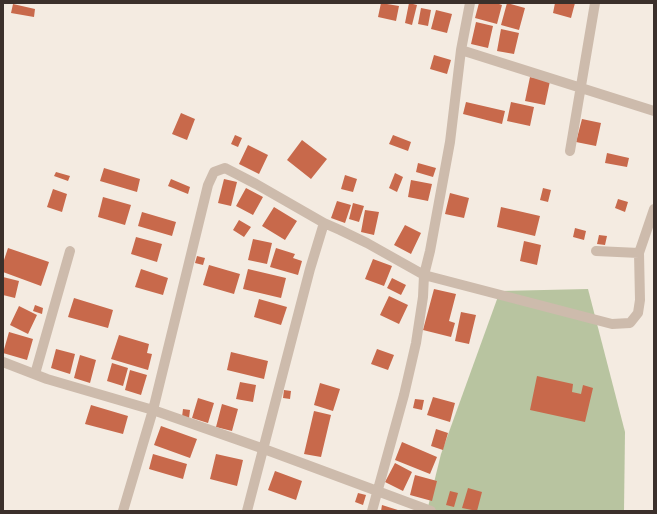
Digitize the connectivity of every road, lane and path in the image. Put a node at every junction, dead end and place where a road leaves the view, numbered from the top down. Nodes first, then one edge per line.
1 (470, 3) edge
2 (595, 3) edge
3 (461, 50) junction
4 (580, 87) junction
5 (653, 109) edge
6 (570, 151) dead end
7 (654, 209) edge
8 (324, 223) junction
9 (70, 251) dead end
10 (596, 251) dead end
11 (639, 253) junction
12 (424, 274) junction
13 (3, 362) edge
14 (35, 374) junction
15 (153, 410) junction
16 (264, 449) junction
17 (378, 491) junction
18 (123, 511) edge
19 (247, 511) edge
20 (372, 511) edge
21 (431, 511) edge

1 - 3 street
2 - 4 street
3 - 4 street
3 - 12 street
4 - 5 street
4 - 6 street
7 - 11 street
8 - 12 street
8 - 15 street
8 - 16 street
9 - 14 street
10 - 11 street
11 - 12 street
12 - 17 street
13 - 14 street
14 - 15 street
15 - 16 street
15 - 18 street
16 - 17 street
16 - 19 street
17 - 20 street
17 - 21 street

